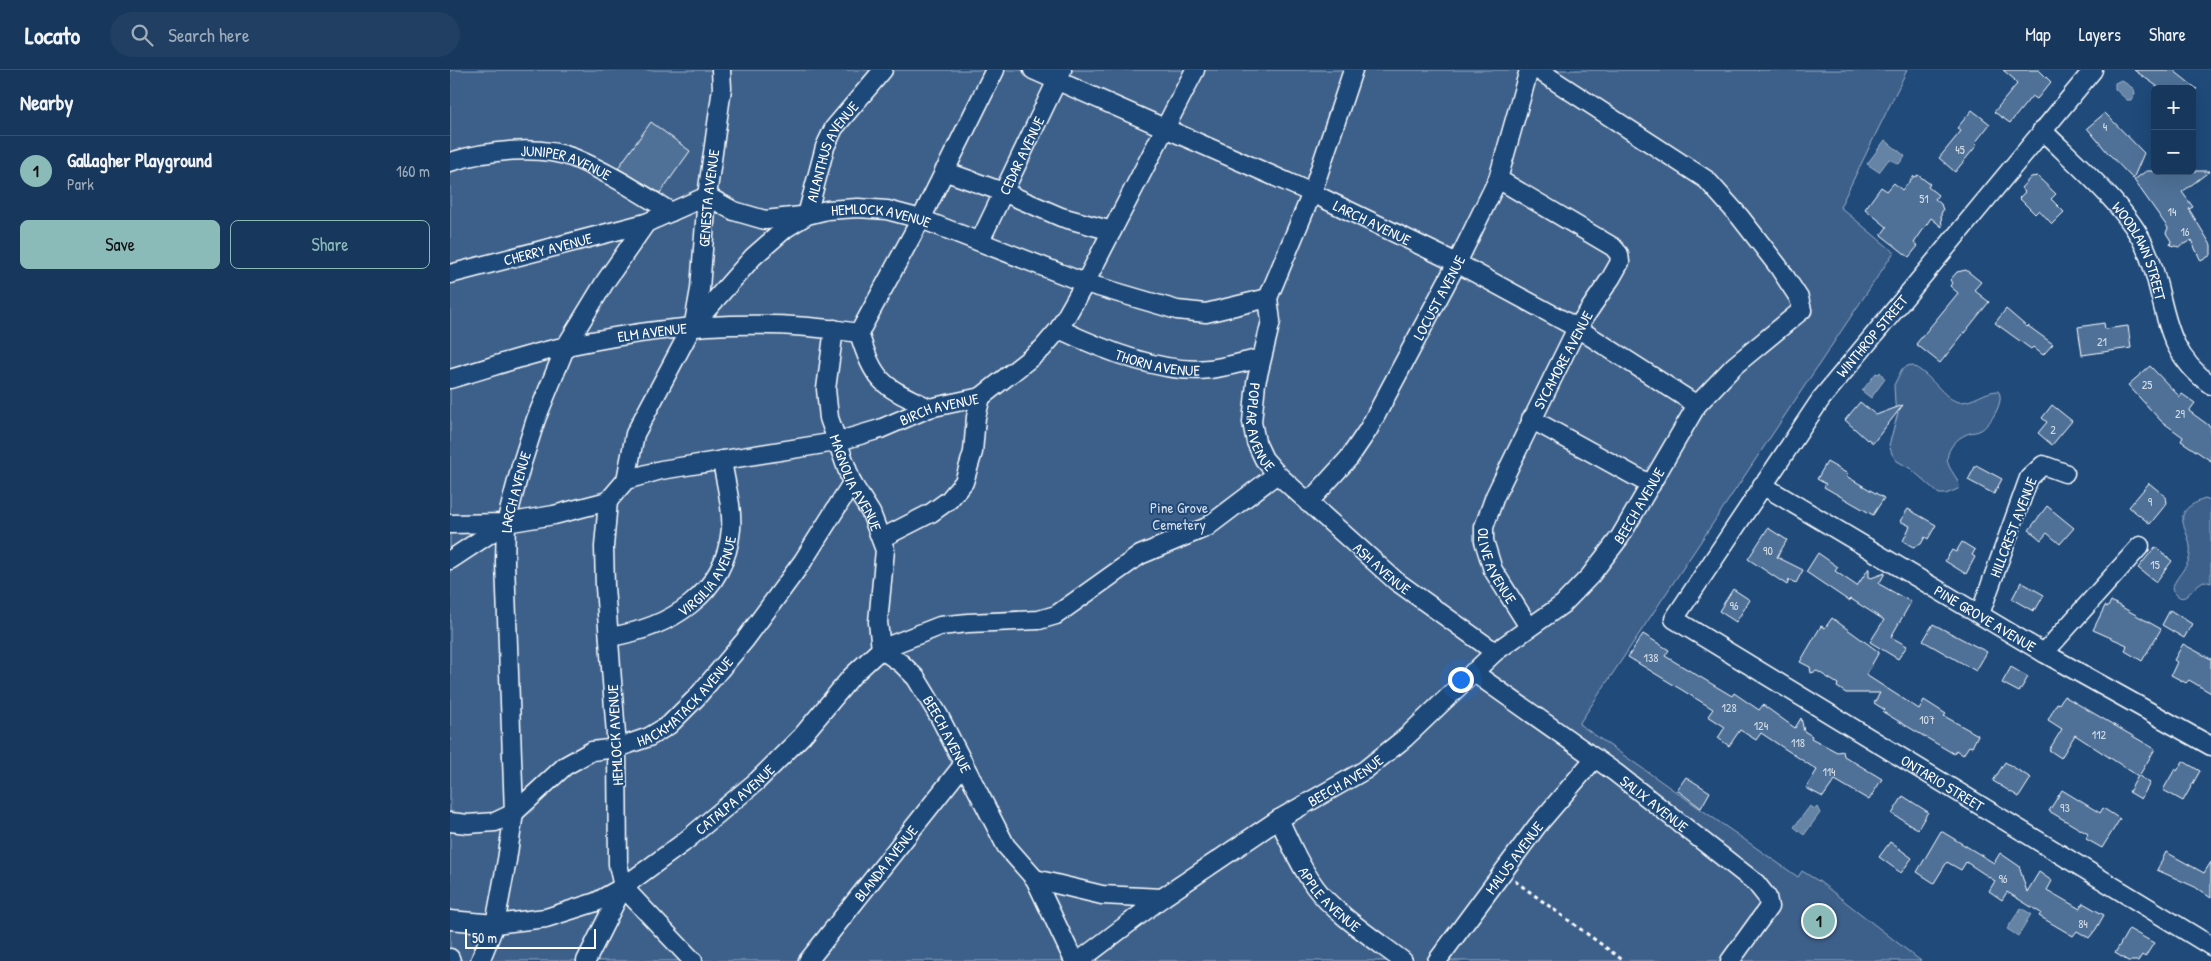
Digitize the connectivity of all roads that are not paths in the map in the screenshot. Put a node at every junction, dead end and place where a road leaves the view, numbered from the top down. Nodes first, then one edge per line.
1 (721, 70) edge
2 (883, 70) edge
3 (995, 70) edge
4 (1033, 70) edge
5 (1195, 70) edge
6 (1353, 70) edge
7 (1529, 70) edge
8 (1538, 70) edge
9 (2093, 70) edge
10 (1060, 75) edge
11 (1164, 128) junction
12 (2042, 130) junction
13 (450, 162) edge
14 (944, 171) junction
15 (1498, 179) junction
16 (1003, 192) junction
17 (1312, 193) junction
18 (707, 196) junction
19 (671, 212) junction
20 (807, 215) junction
21 (921, 219) junction
22 (646, 223) junction
23 (1112, 231) junction
24 (980, 241) junction
25 (1457, 263) junction
26 (450, 274) edge
27 (1085, 283) junction
28 (1268, 298) junction
29 (694, 326) junction
30 (1577, 328) junction
31 (834, 329) junction
32 (1059, 329) junction
33 (859, 333) junction
34 (566, 346) junction
35 (1261, 358) junction
36 (450, 380) edge
37 (2211, 386) edge
38 (981, 397) junction
39 (1697, 405) junction
40 (930, 408) junction
41 (1531, 419) junction
42 (836, 442) junction
43 (722, 460) junction
44 (2065, 473) dead end
45 (1277, 474) junction
46 (626, 480) junction
47 (852, 483) junction
48 (1651, 485) junction
49 (1762, 485) junction
50 (608, 501) junction
51 (1308, 503) junction
52 (506, 523) junction
53 (450, 524) edge
54 (882, 538) junction
55 (2140, 546) dead end
56 (450, 560) edge
57 (1980, 614) junction
58 (1674, 619) joint
59 (1529, 627) junction
60 (609, 637) junction
61 (882, 649) junction
62 (1496, 652) junction
63 (2044, 653) junction
64 (1473, 672) junction
65 (2211, 746) edge
66 (618, 748) junction
67 (1595, 758) junction
68 (963, 764) junction
69 (514, 813) junction
70 (1279, 819) junction
71 (450, 822) edge
72 (1035, 879) junction
73 (623, 887) junction
74 (1162, 898) junction
75 (450, 920) edge
76 (495, 924) junction
77 (2211, 946) edge
78 (480, 961) edge
79 (586, 961) edge
80 (694, 961) edge
81 (808, 961) edge
82 (1074, 961) edge
83 (1079, 961) edge
84 (1403, 961) edge
85 (1437, 961) edge
86 (1730, 961) edge

1 - 18 street, GENESTA AVENUE
2 - 20 street, AILANTHUS AVENUE
3 - 14 street
4 - 10 street, LARCH AVENUE
5 - 11 street, BIRCH AVENUE
6 - 17 street, POPLAR AVENUE
7 - 15 street, LOCUST AVENUE
8 - 39 street, BEECH AVENUE
9 - 12 street, WINTHROP STREET
10 - 11 street, LARCH AVENUE
10 - 16 street, CEDAR AVENUE
11 - 17 street, LARCH AVENUE
11 - 23 street, BIRCH AVENUE
12 - 37 street, WOODLAWN STREET
12 - 49 street, WINTHROP STREET
13 - 19 street, JUNIPER AVENUE
14 - 16 street
14 - 21 street
15 - 25 street, LOCUST AVENUE
15 - 30 street, SYCAMORE AVENUE
16 - 23 street
16 - 24 street, CEDAR AVENUE
17 - 25 street, LARCH AVENUE
17 - 28 street, POPLAR AVENUE
18 - 19 street
18 - 20 street
18 - 29 street, GENESTA AVENUE
19 - 22 street
20 - 21 street, HEMLOCK AVENUE
20 - 29 street, HEMLOCK AVENUE
21 - 24 street, HEMLOCK AVENUE
21 - 33 street
22 - 26 street, CHERRY AVENUE
22 - 34 street, LARCH AVENUE
23 - 27 street, BIRCH AVENUE
24 - 27 street, HEMLOCK AVENUE
25 - 30 street, LARCH AVENUE
25 - 51 street, LOCUST AVENUE
27 - 28 street, HEMLOCK AVENUE
27 - 32 street, BIRCH AVENUE
28 - 35 street, POPLAR AVENUE
29 - 31 street, ELM AVENUE
29 - 34 street, ELM AVENUE
29 - 46 street, HEMLOCK AVENUE
30 - 39 street, LARCH AVENUE
30 - 41 street, SYCAMORE AVENUE
31 - 33 street, ELM AVENUE
31 - 42 street, MAGNOLIA AVENUE
32 - 35 street, THORN AVENUE
32 - 38 street, BIRCH AVENUE
33 - 40 street
34 - 36 street, ELM AVENUE
34 - 52 street, LARCH AVENUE
35 - 45 street, POPLAR AVENUE
38 - 40 street, BIRCH AVENUE
38 - 54 street, MAGNOLIA AVENUE
39 - 48 street, BEECH AVENUE
40 - 42 street, BIRCH AVENUE
41 - 48 street, SYCAMORE AVENUE
41 - 59 street, OLIVE AVENUE
42 - 43 street, BIRCH AVENUE
42 - 47 street, MAGNOLIA AVENUE
43 - 46 street, BIRCH AVENUE
43 - 60 street, VIRGILIA AVENUE
44 - 57 street, HILLCREST AVENUE
45 - 51 street, ASH AVENUE
45 - 61 street, POPLAR AVENUE
46 - 50 street
47 - 54 street, MAGNOLIA AVENUE
47 - 66 street, HACKMATACK AVENUE
48 - 59 street, BEECH AVENUE
49 - 57 street, PINE GROVE AVENUE
49 - 58 street, WINTHROP STREET
50 - 52 street
50 - 60 street, HEMLOCK AVENUE
51 - 62 street, ASH AVENUE
52 - 53 street
52 - 56 street
52 - 69 street, LARCH AVENUE
54 - 61 street
55 - 63 street
57 - 63 street, PINE GROVE AVENUE
58 - 77 street, ONTARIO STREET
59 - 62 street, BEECH AVENUE
60 - 66 street, HEMLOCK AVENUE
61 - 68 street, BEECH AVENUE
61 - 73 street, CATALPA AVENUE
62 - 64 street, BEECH AVENUE
63 - 65 street, PINE GROVE AVENUE
64 - 67 street, SALIX AVENUE
64 - 70 street, BEECH AVENUE
66 - 69 street, HACKMATACK AVENUE
66 - 73 street, HEMLOCK AVENUE
67 - 85 street, MALUS AVENUE
67 - 86 street, SALIX AVENUE
68 - 72 street, BEECH AVENUE
68 - 81 street, BLANDA AVENUE
69 - 71 street, HACKMATACK AVENUE
69 - 76 street, LARCH AVENUE
70 - 74 street, BEECH AVENUE
70 - 84 street, APPLE AVENUE
72 - 74 street
72 - 82 street, BEECH AVENUE
73 - 76 street, CATALPA AVENUE
73 - 79 street
73 - 80 street
74 - 83 street, BEECH AVENUE
75 - 76 street, CATALPA AVENUE
76 - 78 street, LARCH AVENUE

